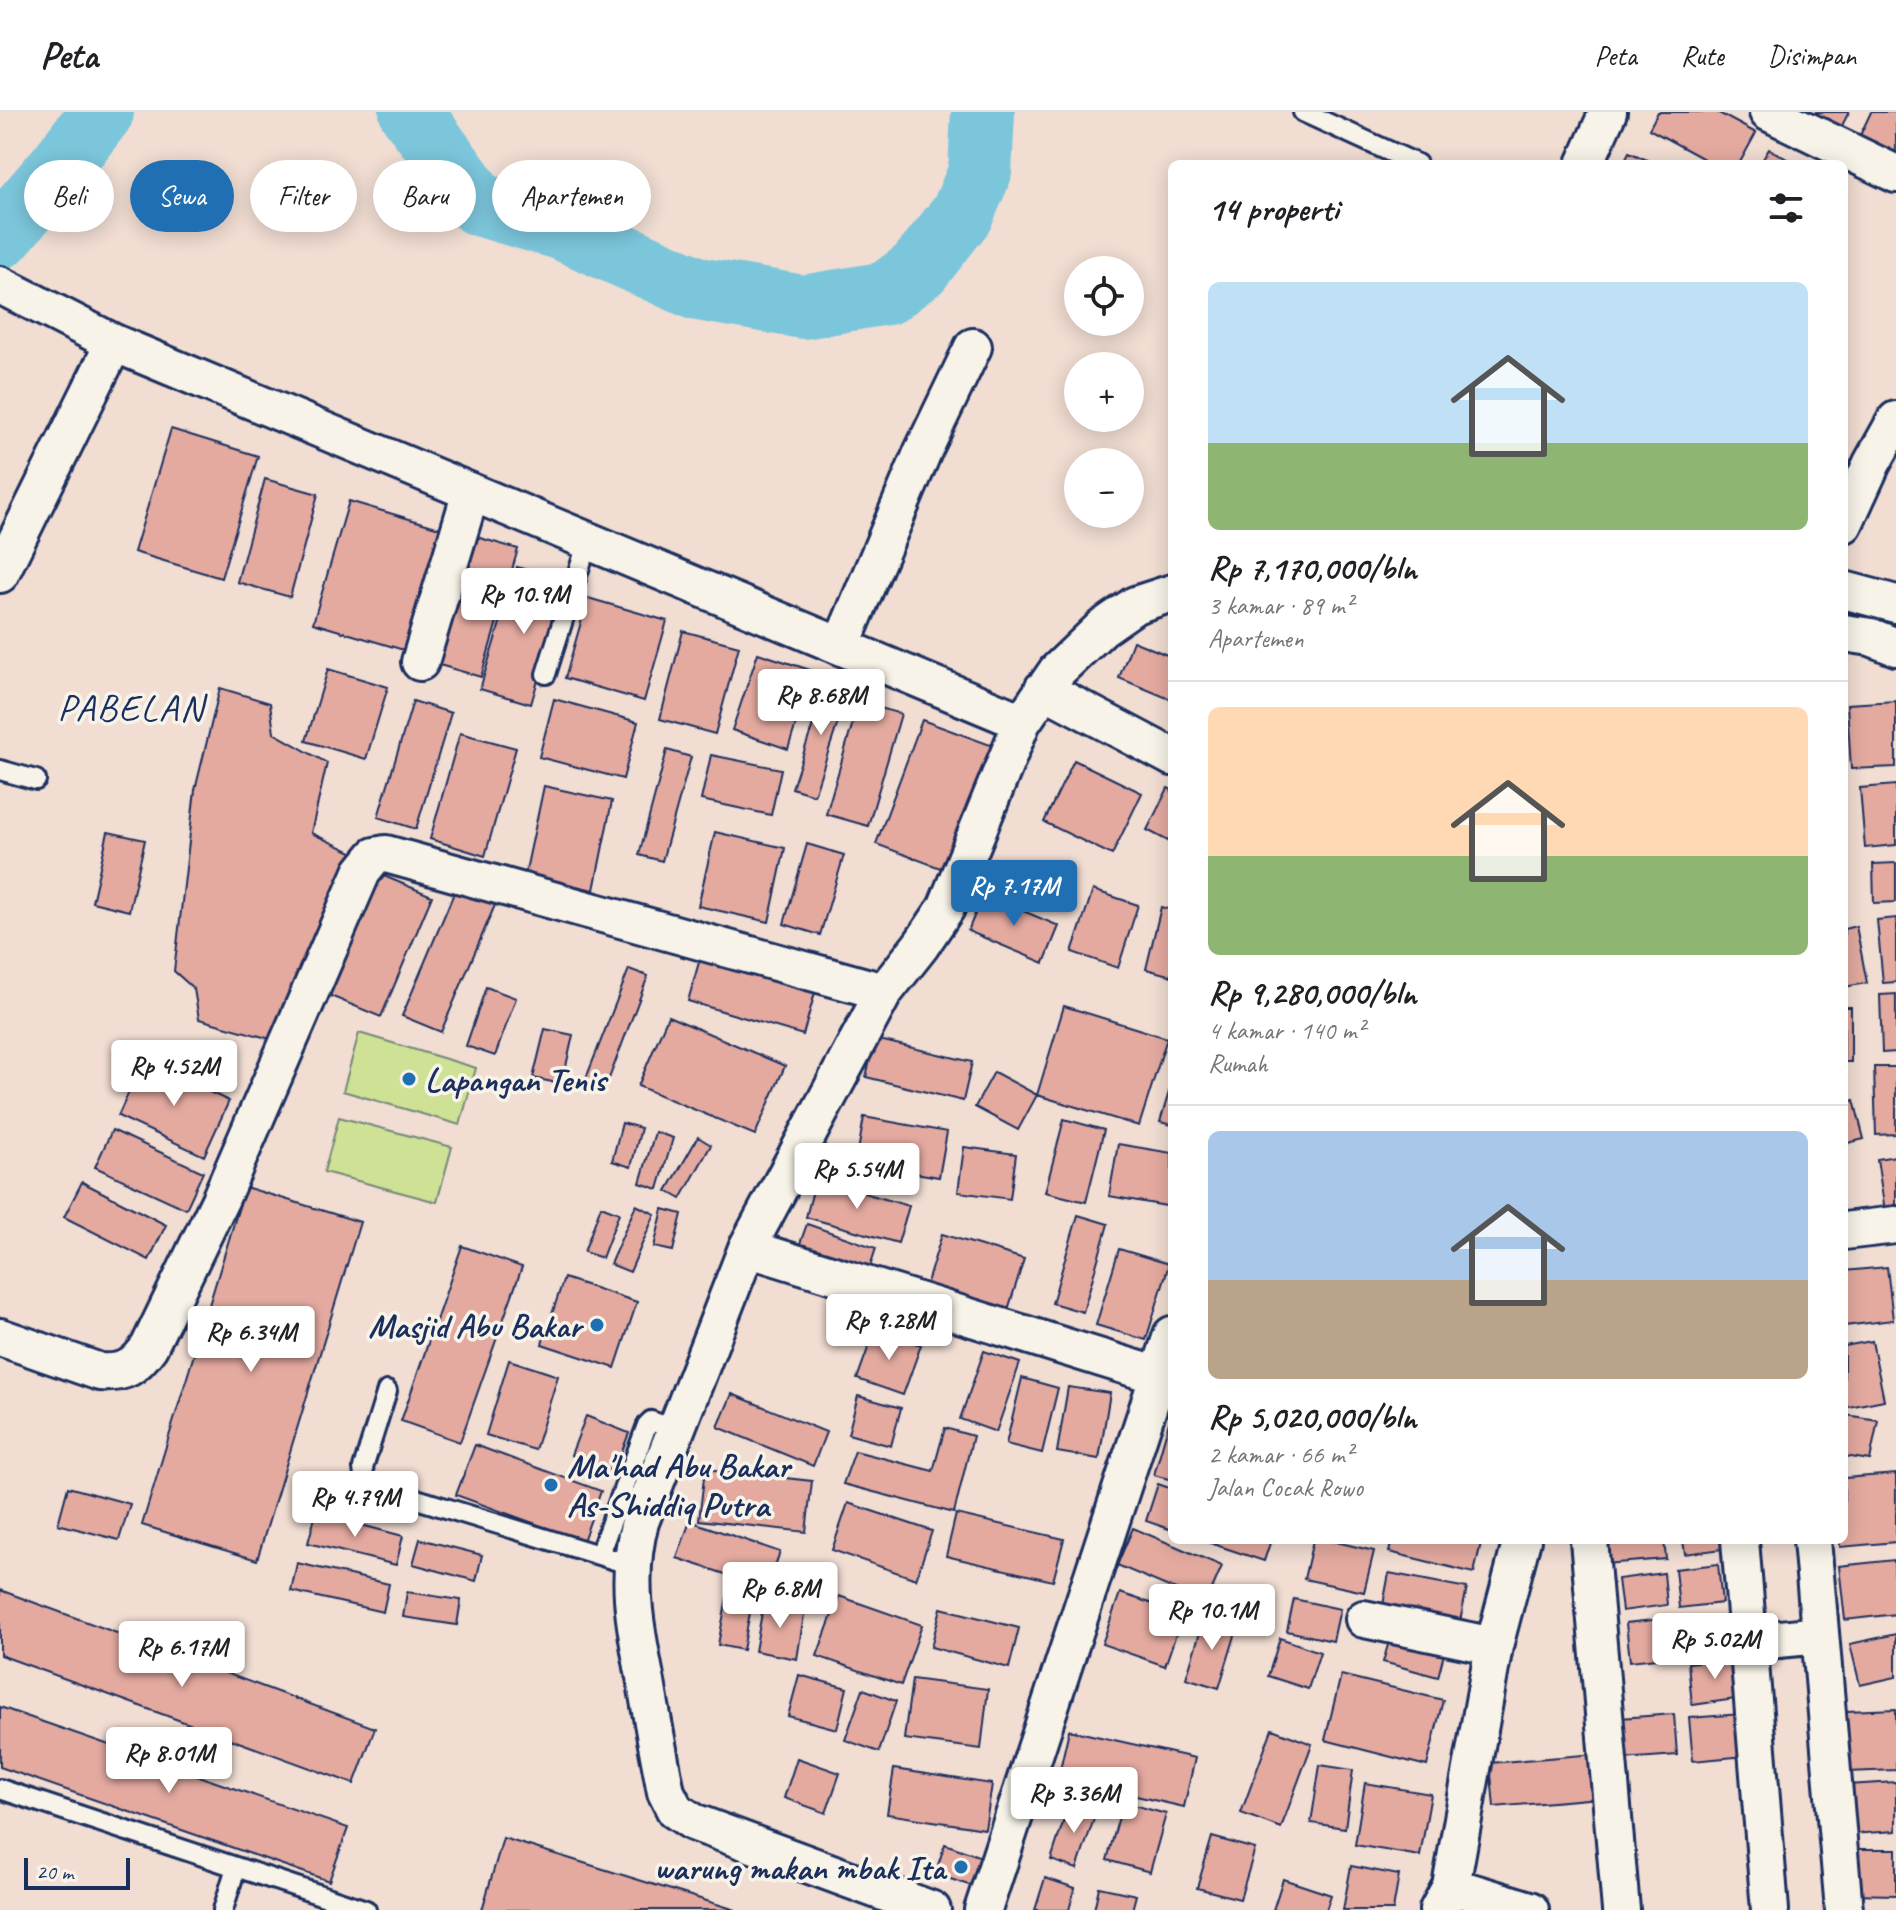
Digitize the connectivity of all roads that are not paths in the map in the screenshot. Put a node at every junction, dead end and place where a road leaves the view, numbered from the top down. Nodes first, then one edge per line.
1 (1303, 112) edge
2 (1608, 112) edge
3 (1768, 112) edge
4 (1408, 160) edge
5 (1587, 160) edge
6 (1896, 174) edge
7 (12, 291) edge
8 (114, 343) junction
9 (973, 347) dead end
10 (1896, 420) edge
11 (471, 492) junction
12 (1848, 515) edge
13 (588, 541) junction
14 (0, 574) edge
15 (1848, 591) edge
16 (1168, 594) edge
17 (1896, 604) edge
18 (1848, 634) edge
19 (841, 646) junction
20 (1896, 647) edge
21 (420, 662) dead end
22 (546, 674) dead end
23 (1043, 689) junction
24 (1022, 722) junction
25 (1168, 755) edge
26 (0, 770) edge
27 (36, 780) dead end
28 (884, 992) junction
29 (1896, 1225) edge
30 (1848, 1231) edge
31 (747, 1248) junction
32 (0, 1337) edge
33 (1165, 1378) edge
34 (387, 1391) dead end
35 (1521, 1544) edge
36 (1589, 1544) edge
37 (1740, 1544) edge
38 (1812, 1544) edge
39 (615, 1560) junction
40 (1364, 1619) dead end
41 (1820, 1635) junction
42 (1749, 1642) junction
43 (1494, 1646) junction
44 (0, 1789) edge
45 (236, 1867) junction
46 (1445, 1898) edge
47 (223, 1910) edge
48 (366, 1910) edge
49 (932, 1910) edge
50 (983, 1910) edge
51 (1530, 1910) edge
52 (1621, 1910) edge
53 (1770, 1910) edge
54 (1844, 1910) edge

1 - 4 lane
2 - 5 street
3 - 6 street
7 - 8 street
8 - 11 street
8 - 14 street
9 - 19 street
10 - 12 street
11 - 13 street
11 - 21 street
13 - 19 street
13 - 22 lane
15 - 17 street
16 - 23 street
18 - 20 street
19 - 24 street
23 - 24 street
23 - 25 street
24 - 28 street
26 - 27 lane
28 - 31 street
28 - 32 street
29 - 30 street
31 - 33 street
31 - 39 street
33 - 50 street
34 - 39 lane
35 - 43 street
36 - 52 street
37 - 42 street
38 - 41 street
39 - 49 street
40 - 43 street
41 - 42 street
41 - 54 street
42 - 53 street
43 - 46 street
44 - 45 lane
45 - 47 lane
45 - 48 lane
46 - 51 street

